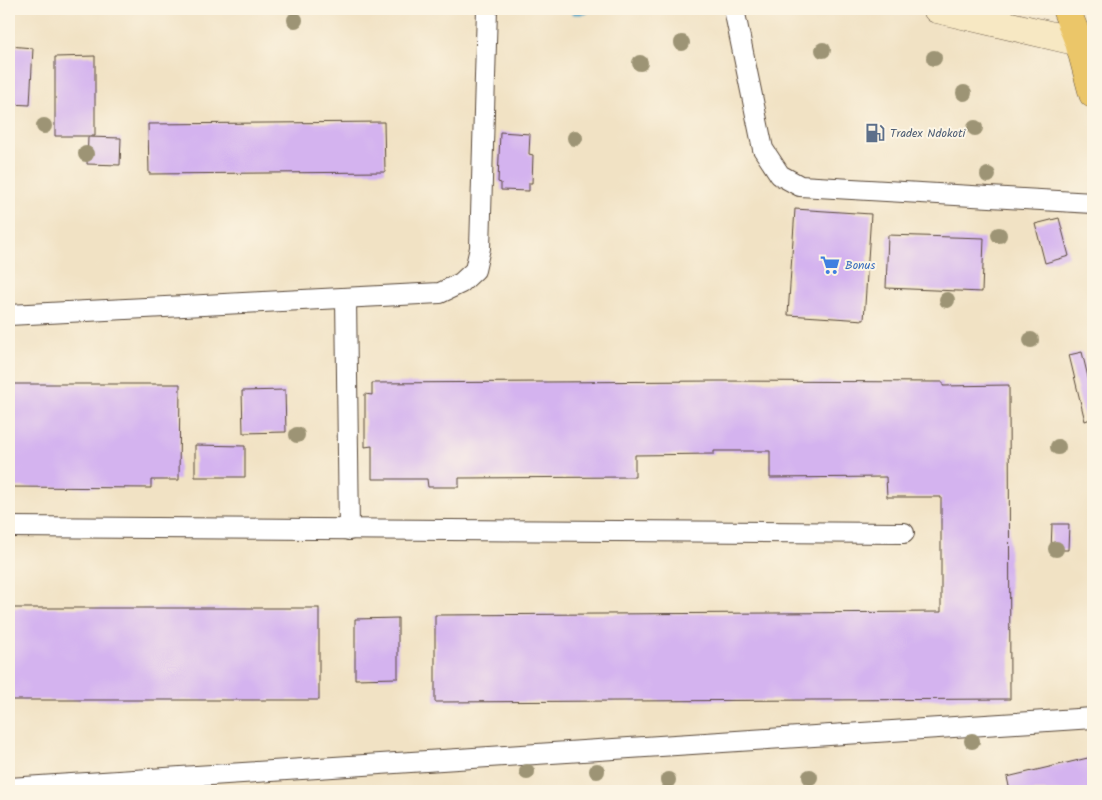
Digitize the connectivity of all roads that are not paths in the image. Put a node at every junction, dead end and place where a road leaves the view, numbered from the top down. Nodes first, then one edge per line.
1 (487, 9) edge
2 (734, 9) edge
3 (937, 9) edge
4 (1066, 9) edge
5 (1086, 42) edge
6 (1093, 94) edge
7 (1093, 203) edge
8 (346, 298) junction
9 (9, 315) edge
10 (9, 527) edge
11 (349, 530) junction
12 (904, 533) dead end
13 (1093, 718) edge
14 (9, 788) edge

1 - 8 lane
2 - 7 lane
3 - 5 main road
4 - 5 main road
5 - 6 main road
8 - 9 lane
8 - 11 lane
10 - 11 lane
11 - 12 lane
13 - 14 lane

